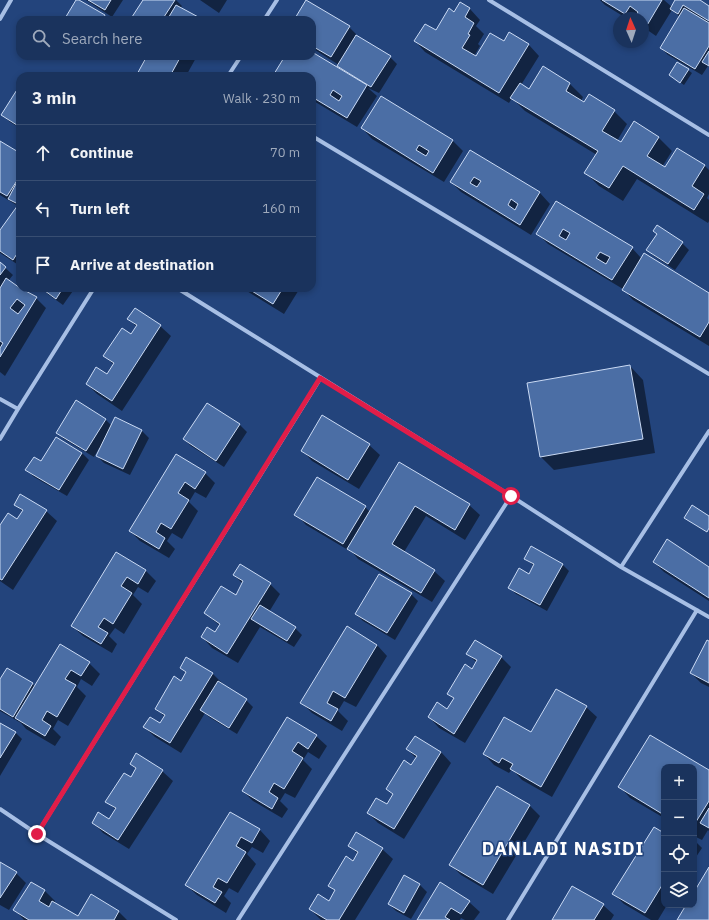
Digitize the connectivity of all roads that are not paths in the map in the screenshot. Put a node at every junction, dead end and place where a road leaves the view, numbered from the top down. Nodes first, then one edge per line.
1 (11, 0) edge
2 (277, 0) edge
3 (489, 0) edge
4 (267, 16) edge
5 (0, 19) edge
6 (238, 60) edge
7 (231, 72) edge
8 (709, 135) edge
9 (316, 138) edge
10 (91, 292) edge
11 (183, 292) edge
12 (709, 374) edge
13 (320, 378) junction
14 (0, 399) edge
15 (18, 409) junction
16 (709, 431) edge
17 (0, 440) edge
18 (511, 496) junction
19 (621, 567) junction
20 (697, 610) junction
21 (709, 617) edge
22 (0, 809) edge
23 (37, 834) junction
24 (176, 920) edge
25 (238, 920) edge
26 (508, 920) edge

1 - 5 street
2 - 4 street
3 - 8 street
6 - 7 street
9 - 12 street
10 - 15 street
11 - 13 street
13 - 18 street
13 - 23 street
14 - 15 street
15 - 17 street
16 - 19 street
18 - 19 street
18 - 25 street
19 - 20 street
20 - 21 street
20 - 26 street
22 - 23 street
23 - 24 street

